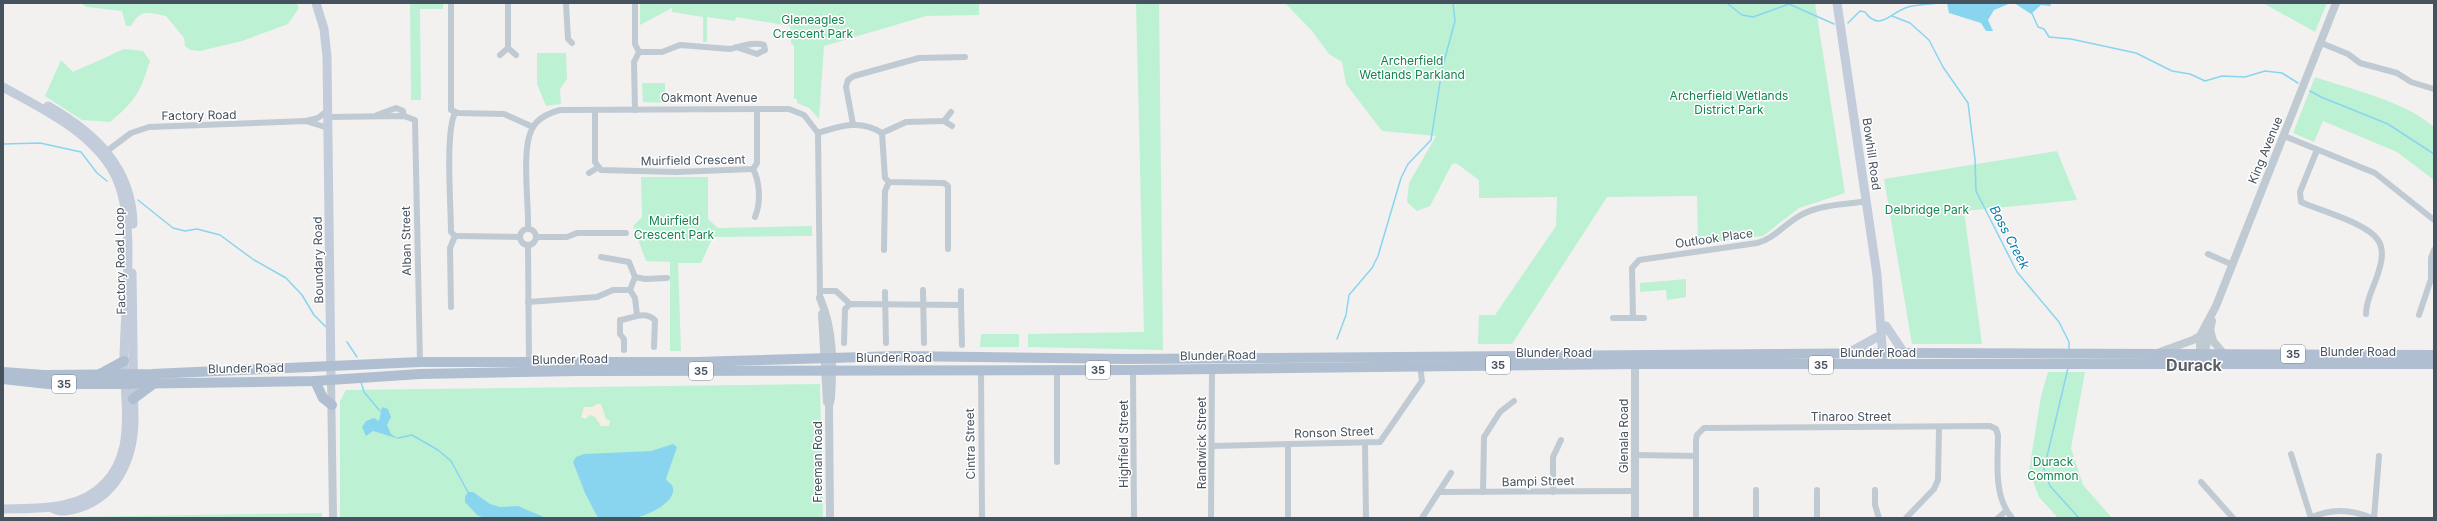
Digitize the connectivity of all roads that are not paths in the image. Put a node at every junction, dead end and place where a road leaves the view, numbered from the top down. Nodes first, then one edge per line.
1 (316, 3) edge
2 (451, 3) edge
3 (508, 3) edge
4 (566, 3) edge
5 (634, 3) edge
6 (1837, 3) edge
7 (2336, 3) edge
8 (572, 43) dead end
9 (2321, 43) junction
10 (736, 47) dead end
11 (508, 48) junction
12 (639, 52) junction
13 (500, 55) dead end
14 (516, 55) dead end
15 (965, 57) dead end
16 (3, 80) edge
17 (3, 87) edge
18 (2434, 88) edge
19 (757, 109) junction
20 (595, 110) junction
21 (635, 110) junction
22 (951, 112) dead end
23 (455, 113) junction
24 (328, 114) junction
25 (415, 120) joint
26 (944, 120) junction
27 (306, 121) junction
28 (853, 124) junction
29 (952, 126) dead end
30 (533, 127) junction
31 (328, 128) junction
32 (818, 133) junction
33 (882, 133) junction
34 (2284, 136) junction
35 (2317, 150) junction
36 (104, 153) junction
37 (597, 168) junction
38 (753, 169) junction
39 (589, 173) dead end
40 (889, 182) junction
41 (1867, 201) junction
42 (755, 217) dead end
43 (2434, 220) edge
44 (528, 228) junction
45 (626, 233) dead end
46 (455, 236) junction
47 (520, 237) junction
48 (536, 237) junction
49 (528, 245) junction
50 (948, 249) dead end
51 (884, 250) dead end
52 (2434, 250) edge
53 (2208, 254) dead end
54 (600, 257) dead end
55 (2233, 265) junction
56 (636, 277) junction
57 (667, 278) dead end
58 (630, 290) junction
59 (923, 290) dead end
60 (961, 291) dead end
61 (885, 292) dead end
62 (820, 295) junction
63 (528, 302) junction
64 (850, 304) junction
65 (886, 304) junction
66 (924, 305) junction
67 (961, 305) junction
68 (2216, 306) junction
69 (451, 307) dead end
70 (1881, 309) junction
71 (2366, 314) dead end
72 (637, 315) junction
73 (2419, 315) dead end
74 (1633, 317) junction
75 (1613, 318) dead end
76 (1644, 318) dead end
77 (1886, 326) junction
78 (2210, 327) junction
79 (1881, 335) junction
80 (2200, 336) junction
81 (844, 343) dead end
82 (886, 343) dead end
83 (924, 343) dead end
84 (962, 345) dead end
85 (654, 347) dead end
86 (624, 350) dead end
87 (1885, 353) junction
88 (1904, 353) junction
89 (2157, 353) junction
90 (1848, 354) junction
91 (2201, 354) junction
92 (2224, 354) junction
93 (2434, 355) edge
94 (1416, 356) junction
95 (828, 359) junction
96 (1635, 359) junction
97 (124, 361) junction
98 (529, 361) junction
99 (420, 362) junction
100 (2434, 364) edge
101 (1884, 365) junction
102 (2202, 365) junction
103 (331, 366) junction
104 (1421, 366) junction
105 (1212, 368) junction
106 (1057, 369) junction
107 (828, 370) junction
108 (981, 370) junction
109 (1133, 370) junction
110 (3, 372) edge
111 (529, 372) junction
112 (99, 374) junction
113 (3, 379) edge
114 (129, 379) junction
115 (332, 380) junction
116 (315, 381) junction
117 (156, 382) junction
118 (134, 399) junction
119 (1514, 401) dead end
120 (332, 405) junction
121 (1939, 428) junction
122 (1561, 440) dead end
123 (1365, 444) junction
124 (1288, 445) junction
125 (1212, 446) junction
126 (2291, 454) dead end
127 (1635, 455) junction
128 (1696, 456) junction
129 (2379, 456) dead end
130 (1057, 462) dead end
131 (1451, 473) dead end
132 (2201, 482) dead end
133 (1756, 490) dead end
134 (1817, 490) dead end
135 (1875, 490) dead end
136 (1635, 491) junction
137 (1440, 492) junction
138 (1483, 492) junction
139 (1554, 492) junction
140 (52, 508) junction
141 (3, 509) edge
142 (2006, 511) junction
143 (333, 518) edge
144 (830, 518) edge
145 (982, 518) edge
146 (1134, 518) edge
147 (1211, 518) edge
148 (1288, 518) edge
149 (1366, 518) edge
150 (1422, 518) edge
151 (1635, 518) edge
152 (1696, 518) edge
153 (1756, 518) edge
154 (1817, 518) edge
155 (1879, 518) edge
156 (1906, 518) edge
157 (1998, 518) edge
158 (2012, 518) edge
159 (2233, 518) edge
160 (2311, 518) edge
161 (2373, 518) edge

1 - 24 main road, Boundary Road
2 - 23 street
3 - 11 street
4 - 8 street
5 - 12 street
6 - 41 main road, Bowhill Road
7 - 9 street, King Avenue
9 - 18 street
9 - 34 street, King Avenue
10 - 12 street
11 - 13 street
11 - 14 street
12 - 21 street
15 - 28 street
16 - 36 main road, Factory Road Loop
17 - 36 main road, Factory Road Loop
19 - 21 street, Oakmont Avenue
19 - 32 street, Oakmont Avenue
19 - 38 street, Muirfield Crescent
20 - 21 street, Oakmont Avenue
20 - 30 street, Oakmont Avenue
20 - 37 street
22 - 26 street
23 - 30 street
23 - 46 street
24 - 25 street, Factory Road
24 - 27 street, Factory Road
24 - 31 main road, Boundary Road
25 - 99 street, Alban Street
26 - 29 street
26 - 33 street
27 - 31 street, Factory Road
27 - 36 street, Factory Road
28 - 32 street
28 - 33 street
30 - 44 street
31 - 103 main road, Boundary Road
32 - 62 street
33 - 40 street
34 - 35 street
34 - 55 street, King Avenue
35 - 43 street
35 - 71 street
36 - 97 main road, Factory Road Loop
36 - 114 main road, Factory Road Loop
37 - 38 street, Muirfield Crescent
37 - 39 street
38 - 42 street
40 - 50 street
40 - 51 street
41 - 70 main road, Bowhill Road
41 - 74 street, Outlook Place
44 - 47 street
44 - 48 street
45 - 48 street
46 - 47 street
46 - 69 street
47 - 49 street
48 - 49 street
49 - 63 street
52 - 73 street
53 - 55 street
54 - 56 street
55 - 68 street, King Avenue
56 - 57 street
56 - 58 street
58 - 63 street
58 - 72 street
59 - 66 street
60 - 67 street
61 - 65 street
62 - 64 street
62 - 95 street
63 - 98 street
64 - 65 street
64 - 81 street
65 - 66 street
65 - 82 street
66 - 67 street
66 - 83 street
67 - 84 street
68 - 78 street, King Avenue
68 - 80 street, King Avenue
70 - 77 main road, Bowhill Road
70 - 79 main road, Bowhill Road
72 - 85 street
72 - 86 street
74 - 75 street
74 - 76 street
77 - 87 main road, Bowhill Road
77 - 88 main road
78 - 91 street, King Avenue
78 - 92 street
79 - 87 main road, Bowhill Road
79 - 90 main road
80 - 89 street
80 - 91 street, King Avenue
87 - 88 main road, Blunder Road / 35
87 - 90 main road, Blunder Road / 35
87 - 101 main road, Bowhill Road
88 - 89 main road, Blunder Road / 35
89 - 91 main road, Blunder Road / 35
90 - 96 main road, Blunder Road / 35
91 - 92 main road, Blunder Road / 35
91 - 102 street, King Avenue
92 - 93 main road, Blunder Road / 35
94 - 95 main road, Blunder Road / 35
94 - 96 main road, Blunder Road / 35
94 - 104 street
95 - 98 main road, Blunder Road / 35
95 - 107 street
96 - 101 main road, Blunder Road / 35
96 - 104 main road, Blunder Road / 35
96 - 127 street, Glenala Road
97 - 112 main road
97 - 114 main road, Factory Road Loop
98 - 99 main road, Blunder Road / 35
98 - 111 street
99 - 103 main road, Blunder Road / 35
100 - 102 main road, Blunder Road / 35
101 - 102 main road, Blunder Road / 35
103 - 114 main road, Blunder Road / 35
103 - 115 main road, Boundary Road
104 - 105 main road, Blunder Road / 35
104 - 123 street, Ronson Street
105 - 109 main road, Blunder Road / 35
105 - 125 street, Randwick Street
106 - 108 main road, Blunder Road / 35
106 - 109 main road, Blunder Road / 35
106 - 130 street
107 - 108 main road, Blunder Road / 35
107 - 111 main road, Blunder Road / 35
107 - 144 street, Freeman Road
108 - 145 street, Cintra Street
109 - 146 street, Highfield Street
110 - 112 main road, Blunder Road / 35
111 - 115 main road, Blunder Road / 35
112 - 114 main road, Blunder Road / 35
113 - 114 main road, Blunder Road / 35
114 - 117 main road, Blunder Road / 35
114 - 118 main road
114 - 140 main road
115 - 116 main road, Blunder Road / 35
115 - 120 street, Boundary Road
116 - 117 main road, Blunder Road / 35
116 - 120 main road
117 - 118 main road
118 - 140 main road
119 - 138 street
120 - 143 street, Boundary Road
121 - 128 street, Tinaroo Street
121 - 142 street, Tinaroo Street
121 - 156 street
122 - 139 street
123 - 124 street, Ronson Street
123 - 149 street
124 - 125 street, Ronson Street
124 - 148 street
125 - 147 street, Randwick Street
126 - 160 street
127 - 128 street
127 - 136 street, Glenala Road
128 - 152 street, Tinaroo Street
129 - 161 street
131 - 137 street
132 - 159 street
133 - 153 street
134 - 154 street
135 - 155 street
136 - 139 street, Bampi Street
136 - 151 street, Glenala Road
137 - 138 street, Bampi Street
137 - 150 street
138 - 139 street, Bampi Street
140 - 141 main road
142 - 157 street
142 - 158 street, Tinaroo Street
160 - 161 street

